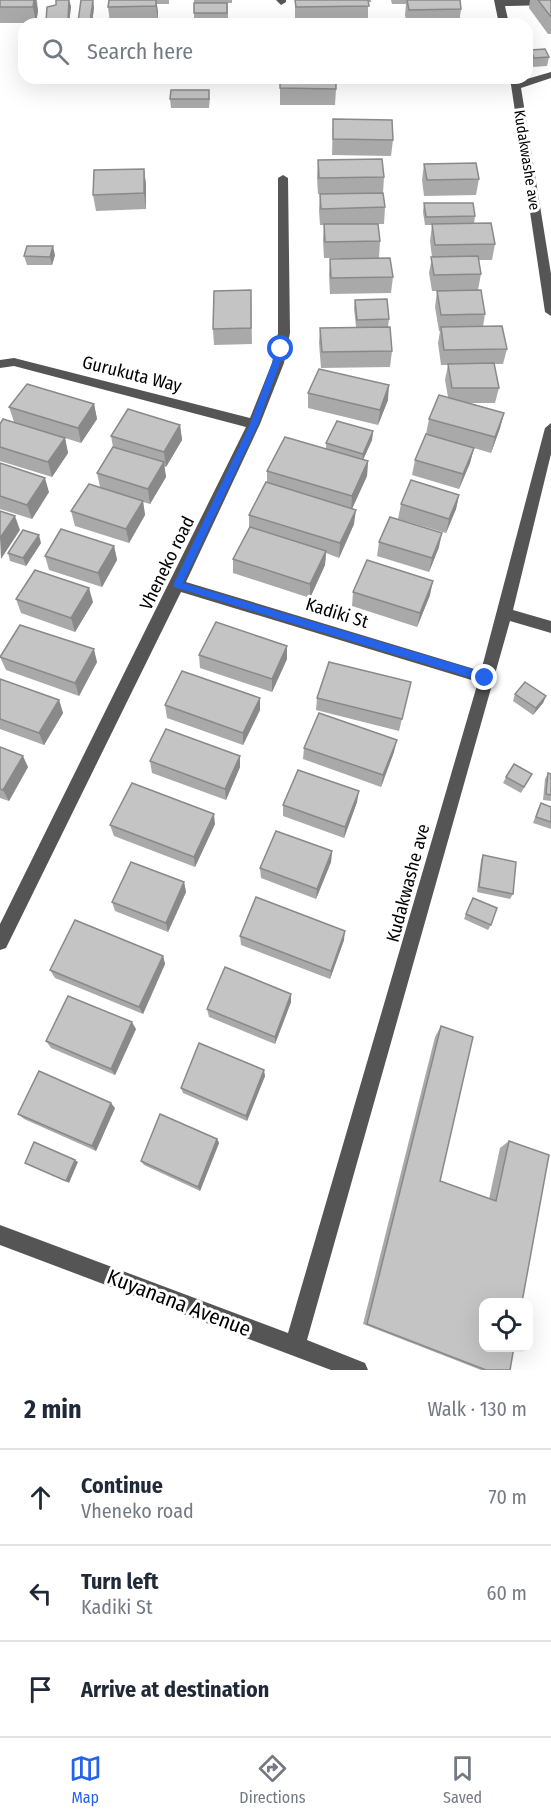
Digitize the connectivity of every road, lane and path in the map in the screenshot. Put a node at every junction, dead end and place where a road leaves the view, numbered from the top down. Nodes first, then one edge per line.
1 (499, 2) edge
2 (551, 2) edge
3 (503, 18) edge
4 (551, 75) edge
5 (533, 78) edge
6 (515, 84) edge
7 (283, 178) dead end
8 (551, 312) edge
9 (0, 364) edge
10 (254, 424) junction
11 (551, 428) edge
12 (177, 585) junction
13 (504, 614) junction
14 (551, 627) edge
15 (485, 678) junction
16 (0, 942) edge
17 (0, 1235) edge
18 (295, 1346) junction
19 (358, 1370) edge

1 - 2 street
1 - 3 street
4 - 5 street
6 - 8 street, Kudakwashe ave
7 - 10 street, Vheneko road
9 - 10 street, Gurukuta Way
10 - 12 street, Vheneko road
11 - 13 street, Kudakwashe ave
12 - 15 street, Kadiki St
12 - 16 street, Vheneko road
13 - 14 street
13 - 15 street, Kudakwashe ave
15 - 18 street, Kudakwashe ave
17 - 18 street, Kuyanana Avenue
18 - 19 street, Kuyanana Avenue

